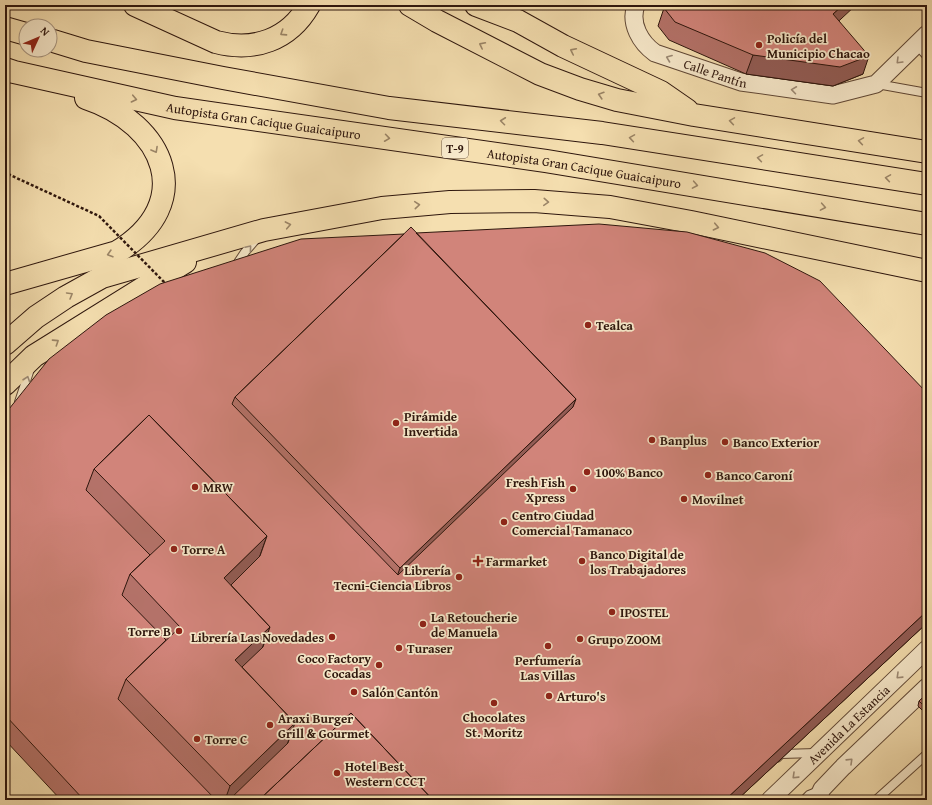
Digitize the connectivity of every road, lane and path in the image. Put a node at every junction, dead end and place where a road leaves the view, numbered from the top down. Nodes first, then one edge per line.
1 (135, 5) edge
2 (309, 5) edge
3 (410, 5) edge
4 (476, 5) edge
5 (500, 5) edge
6 (636, 5) edge
7 (518, 21) junction
8 (5, 28) edge
9 (18, 32) edge
10 (58, 42) edge
11 (923, 45) edge
12 (9, 71) edge
13 (876, 84) junction
14 (927, 93) edge
15 (694, 115) junction
16 (927, 152) edge
17 (5, 170) edge
18 (927, 184) edge
19 (898, 220) junction
20 (927, 224) edge
21 (264, 230) junction
22 (927, 234) edge
23 (210, 247) junction
24 (905, 267) junction
25 (927, 271) edge
26 (233, 276) edge
27 (5, 284) edge
28 (927, 286) edge
29 (171, 289) edge
30 (5, 344) edge
31 (34, 356) junction
32 (5, 384) edge
33 (17, 406) edge
34 (927, 649) edge
35 (927, 687) edge
36 (819, 753) junction
37 (927, 754) edge
38 (771, 765) edge
39 (820, 795) edge
40 (770, 800) edge
41 (804, 800) edge
42 (876, 800) edge

2 -> 1 highway
15 -> 3 highway
4 - 7 highway
5 - 7 highway
13 -> 6 street, Calle Pantín
15 -> 7 highway
8 - 9 highway
18 -> 10 highway
11 -> 13 street
12 -> 19 highway, Autopista Gran Cacique Guaicaipuro / T-9
12 -> 27 highway
13 - 14 lane
16 -> 15 highway
17 - 29 path, bridge
19 - 20 highway, Autopista Gran Cacique Guaicaipuro / T-9
19 - 22 highway
21 - 23 highway
21 -> 24 highway
26 -> 21 lane
30 -> 23 highway
31 -> 23 highway
24 - 25 highway
24 - 28 highway
31 - 32 highway
33 -> 31 lane
34 -> 36 street, Avenida La Estancia
39 -> 35 street, Avenida La Estancia
36 - 38 lane
36 -> 40 street, Avenida La Estancia
37 - 42 lane
39 - 41 lane

